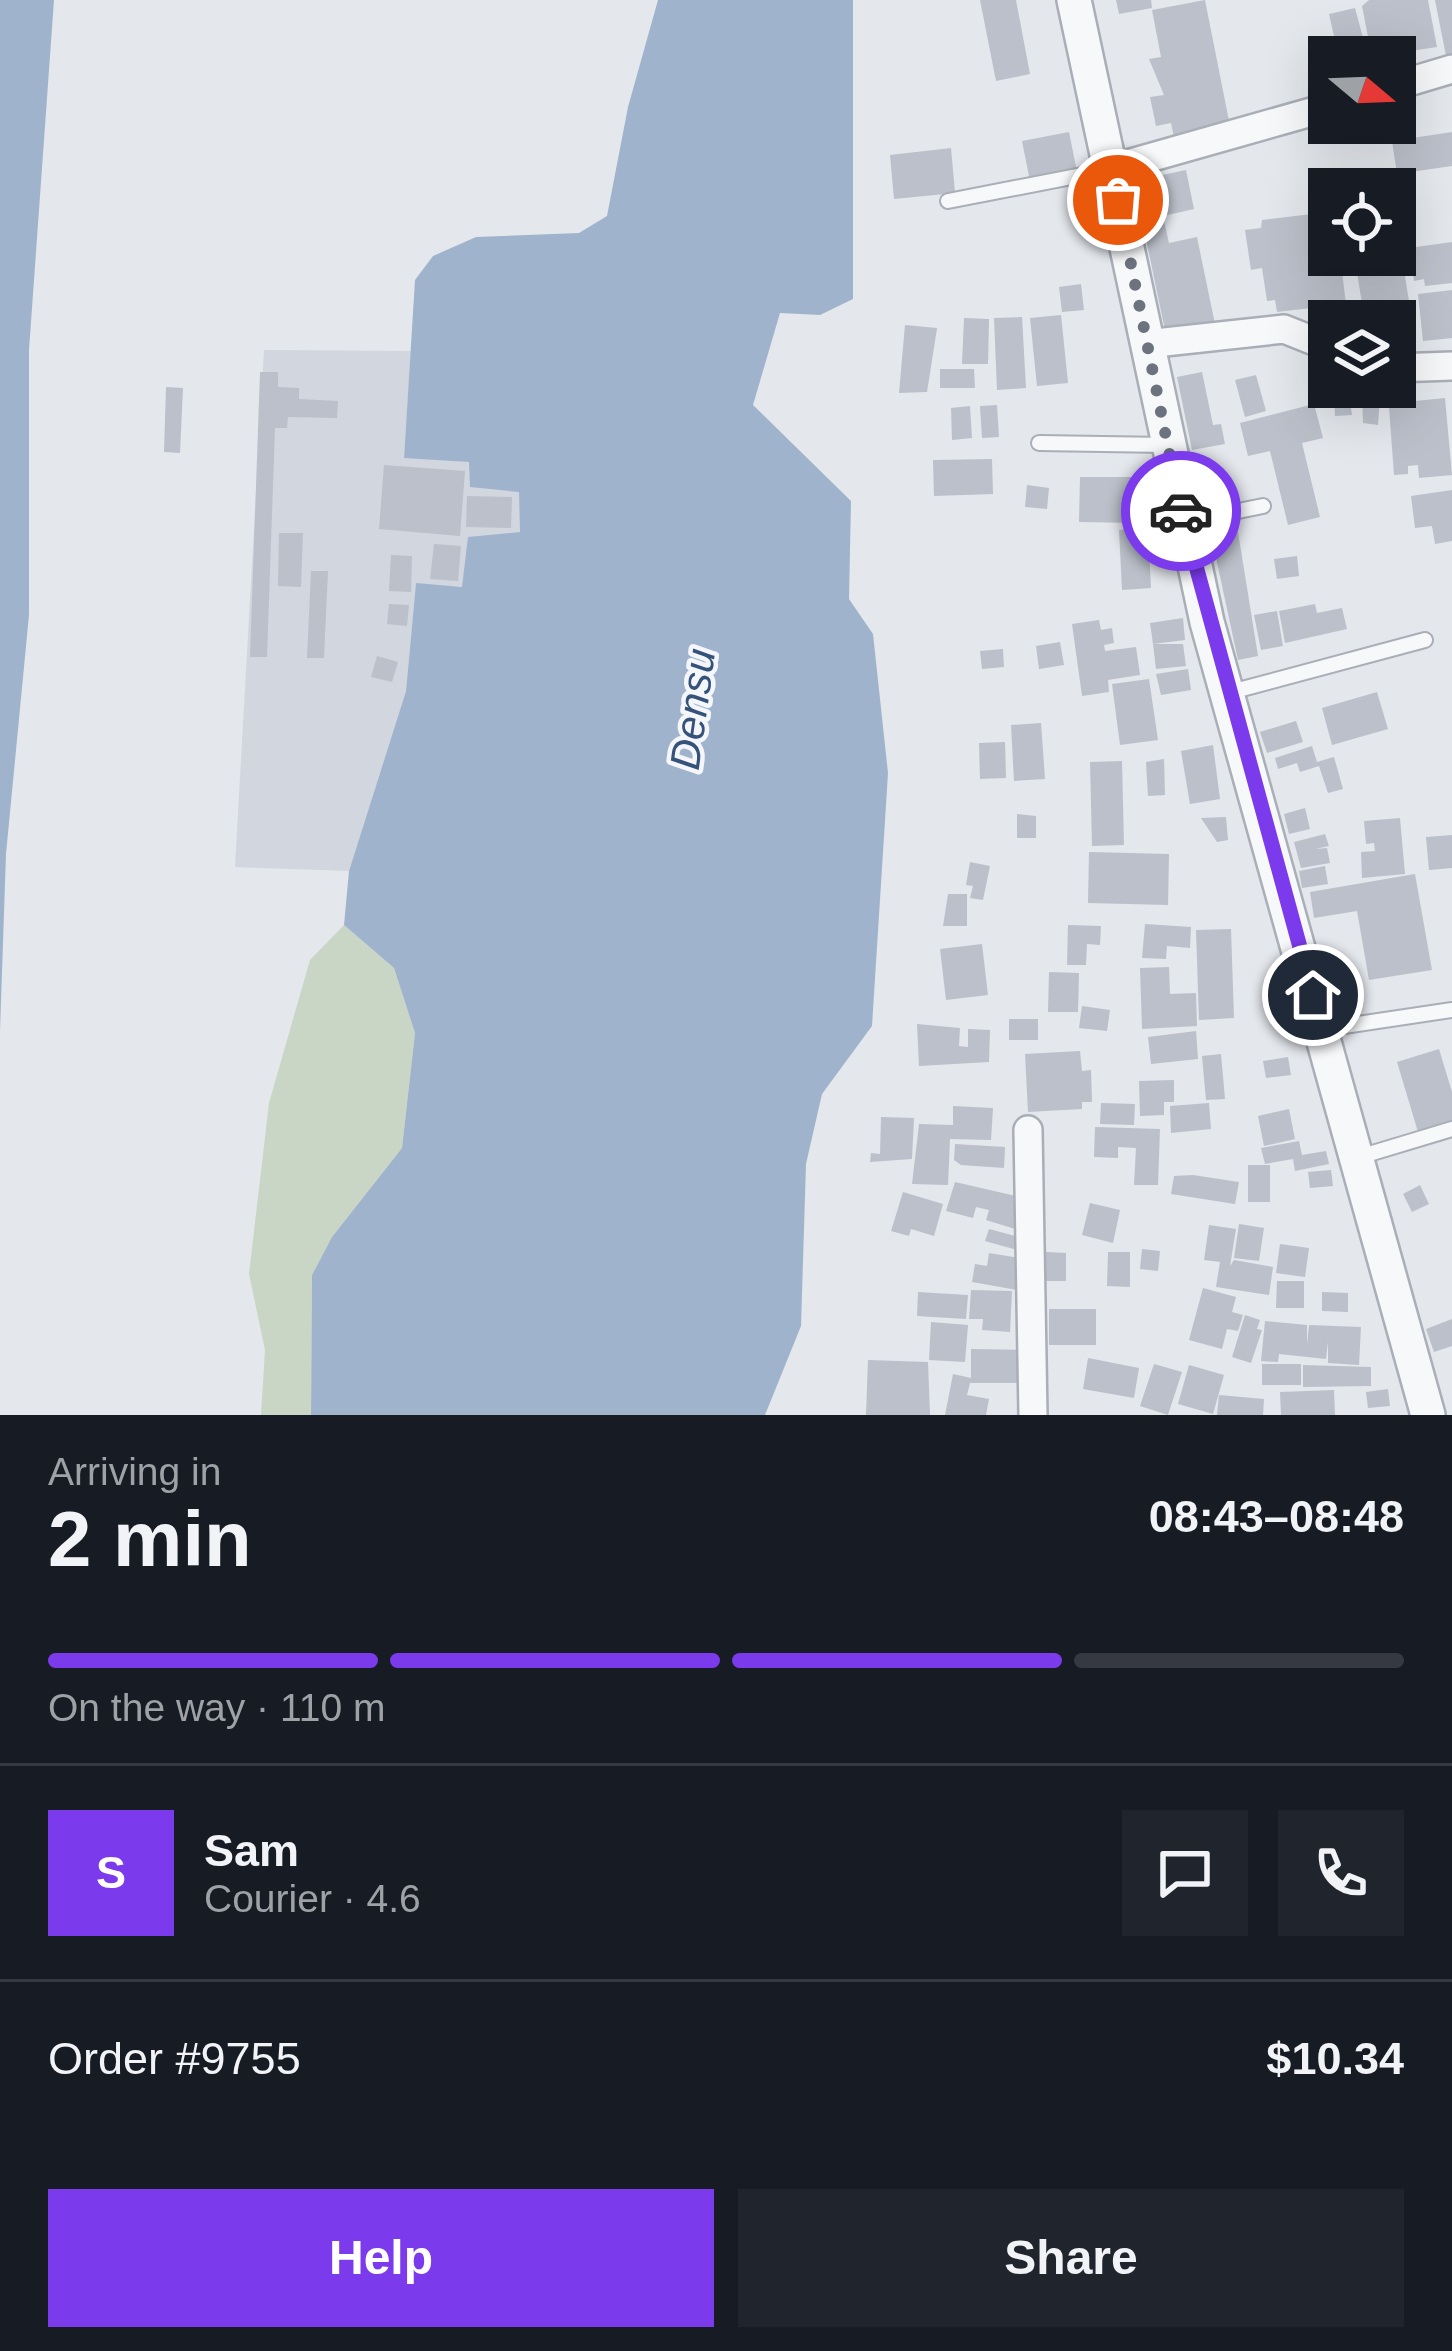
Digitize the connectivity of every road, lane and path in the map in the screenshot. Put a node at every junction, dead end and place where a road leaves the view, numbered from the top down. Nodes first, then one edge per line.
1 (1074, 0) edge
2 (1452, 68) edge
3 (1416, 79) edge
4 (1308, 113) edge
5 (1110, 169) junction
6 (948, 201) dead end
7 (1308, 335) edge
8 (1146, 344) junction
9 (1452, 366) edge
10 (1416, 367) edge
11 (1039, 443) dead end
12 (1166, 446) junction
13 (1263, 506) dead end
14 (1184, 522) junction
15 (1425, 640) dead end
16 (1227, 693) junction
17 (1452, 1010) edge
18 (1324, 1029) junction
19 (1452, 1129) edge
20 (1028, 1130) dead end
21 (1358, 1157) junction
22 (1033, 1415) edge
23 (1428, 1415) edge

1 - 5 street
2 - 3 street
4 - 5 street
5 - 6 lane
5 - 8 street
7 - 8 street
8 - 12 street
9 - 10 street
11 - 12 lane
12 - 14 street
13 - 14 lane
14 - 16 street
15 - 16 lane
16 - 18 street
17 - 18 lane
18 - 21 street
19 - 21 lane
20 - 22 street
21 - 23 street

